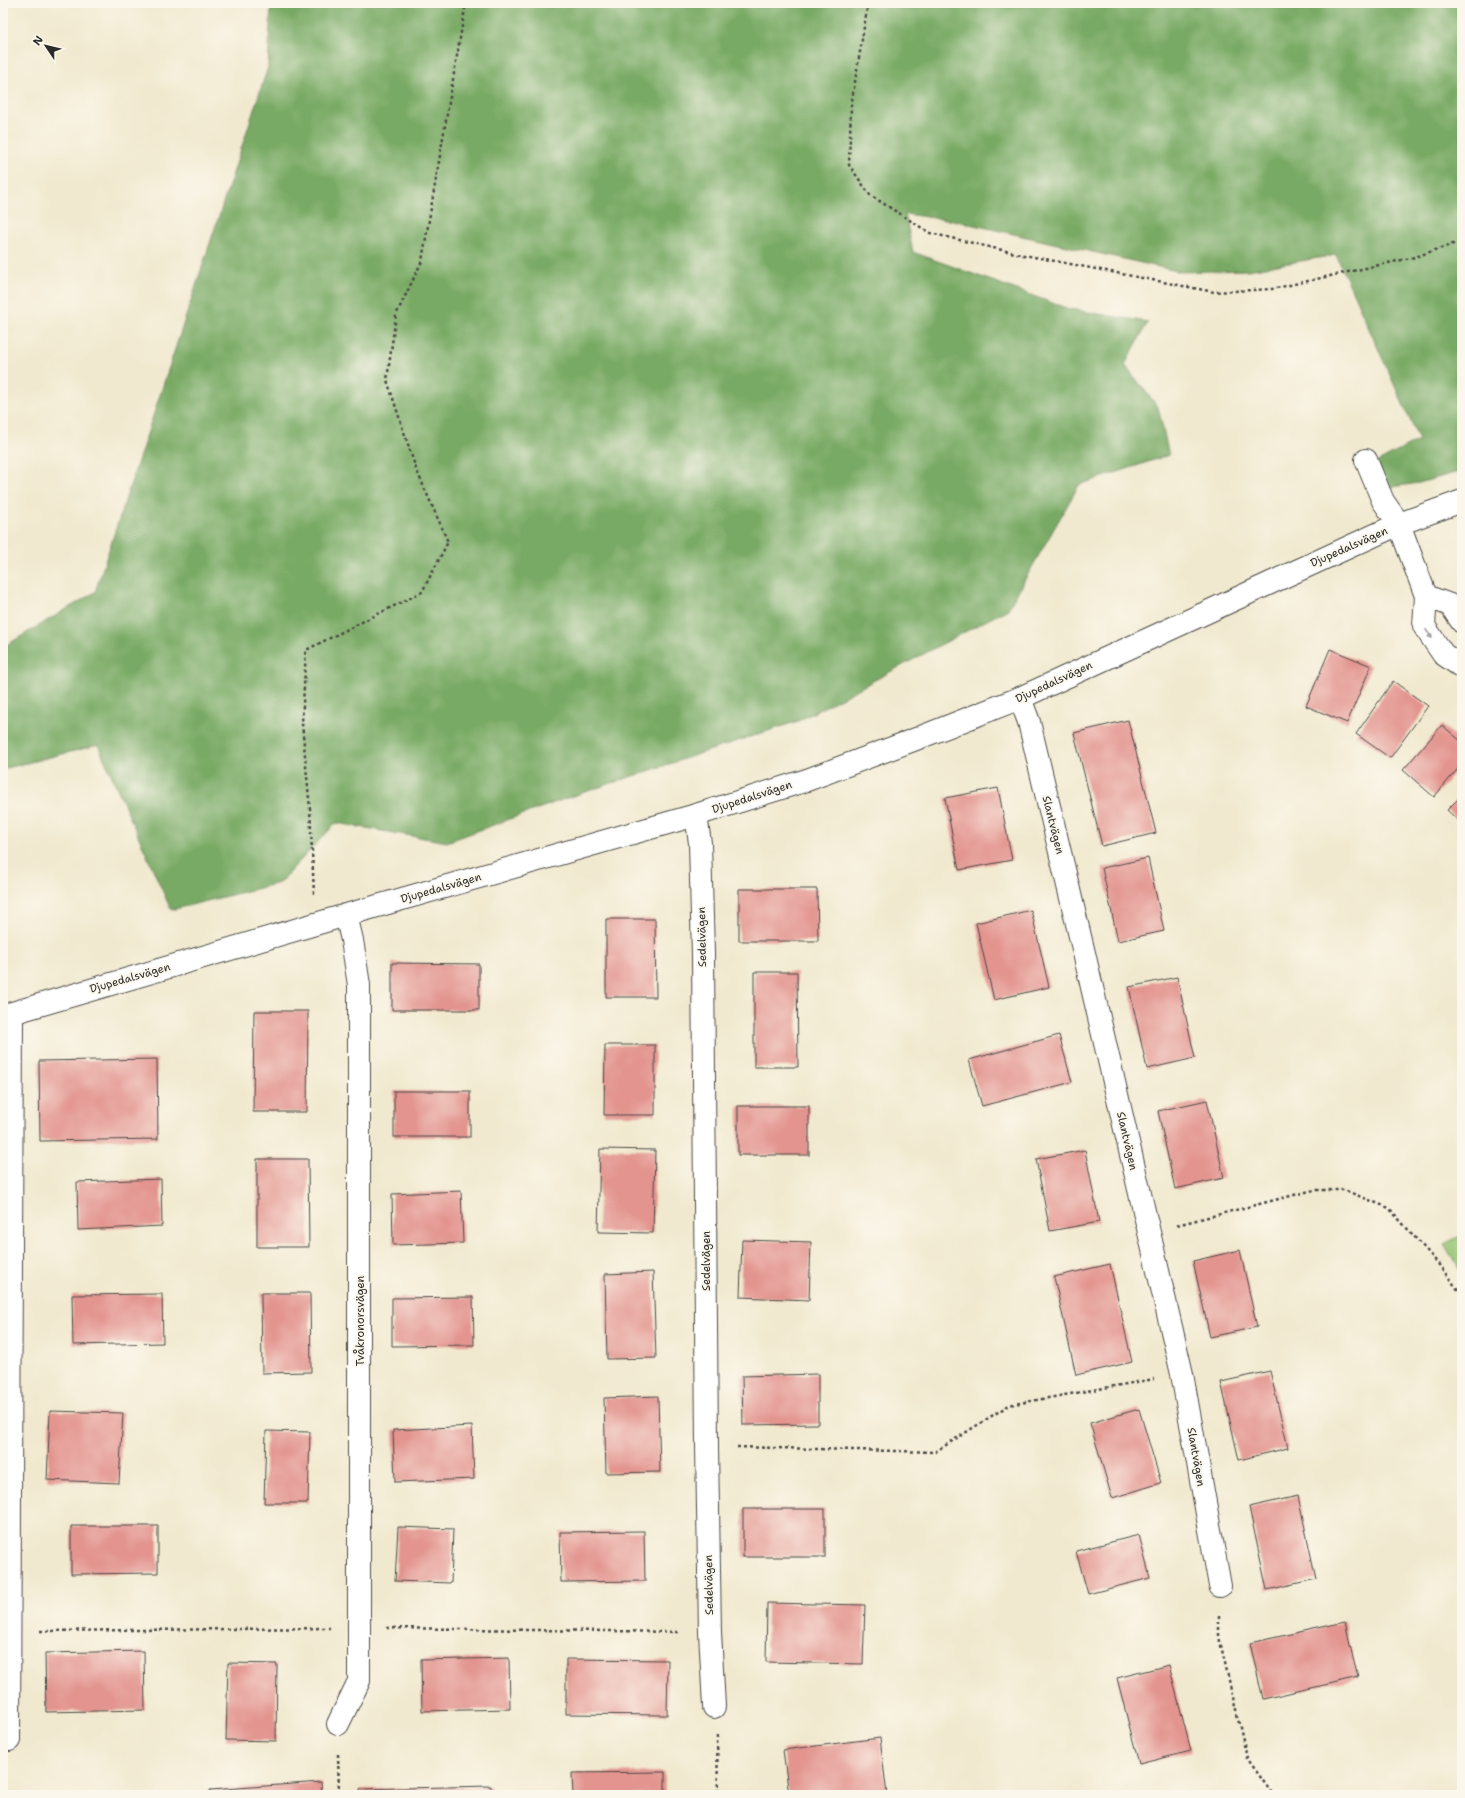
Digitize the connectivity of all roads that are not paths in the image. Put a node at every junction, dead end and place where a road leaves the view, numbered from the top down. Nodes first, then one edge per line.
1 (1366, 460) dead end
2 (1462, 500) edge
3 (1399, 524) junction
4 (1426, 596) junction
5 (1462, 622) edge
6 (1462, 667) edge
7 (1020, 698) junction
8 (696, 815) junction
9 (346, 915) junction
10 (1220, 1586) road end
11 (714, 1707) road end
12 (338, 1724) road end
13 (9, 1740) dead end

1 - 3 street
2 - 3 street, Djupedalsvägen
3 - 4 street
3 - 7 street, Djupedalsvägen
4 - 5 street
4 -> 6 street
7 - 8 street, Djupedalsvägen
7 - 10 street, Slantvägen
8 - 9 street, Djupedalsvägen
8 - 11 street, Sedelvägen
9 - 12 street, Tvåkronorsvägen
9 - 13 street, Djupedalsvägen

